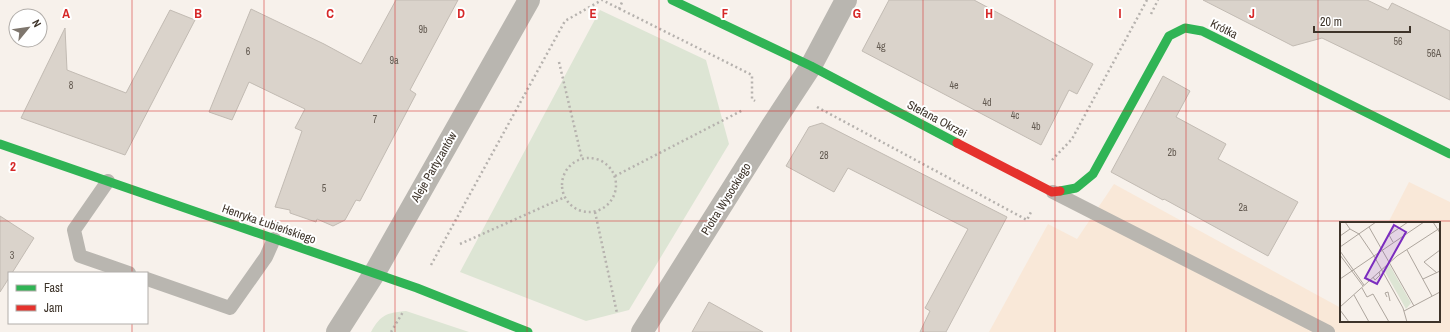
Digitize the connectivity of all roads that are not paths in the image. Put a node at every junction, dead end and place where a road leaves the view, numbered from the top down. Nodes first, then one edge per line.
1 (529, 0) edge
2 (672, 0) edge
3 (846, 0) edge
4 (811, 66) junction
5 (0, 144) edge
6 (1450, 154) edge
7 (108, 181) junction
8 (1049, 191) junction
9 (274, 239) junction
10 (126, 272) edge
11 (374, 274) junction
12 (148, 279) edge
13 (337, 332) edge
14 (528, 332) edge
15 (642, 332) edge
16 (1328, 332) edge

1 - 11 street, Aleje Partyzantów
2 - 4 street
3 - 4 street, Piotra Wysockiego
4 - 8 street, Stefana Okrzei
4 - 15 street, Piotra Wysockiego
5 - 7 street, Henryka Łubieńskiego
6 - 8 street, Krótka
7 - 9 street, Henryka Łubieńskiego
7 - 10 lane
8 - 16 lane
9 - 11 street, Henryka Łubieńskiego
9 - 12 lane
11 - 13 street, Aleje Partyzantów
11 - 14 street, Henryka Łubieńskiego

